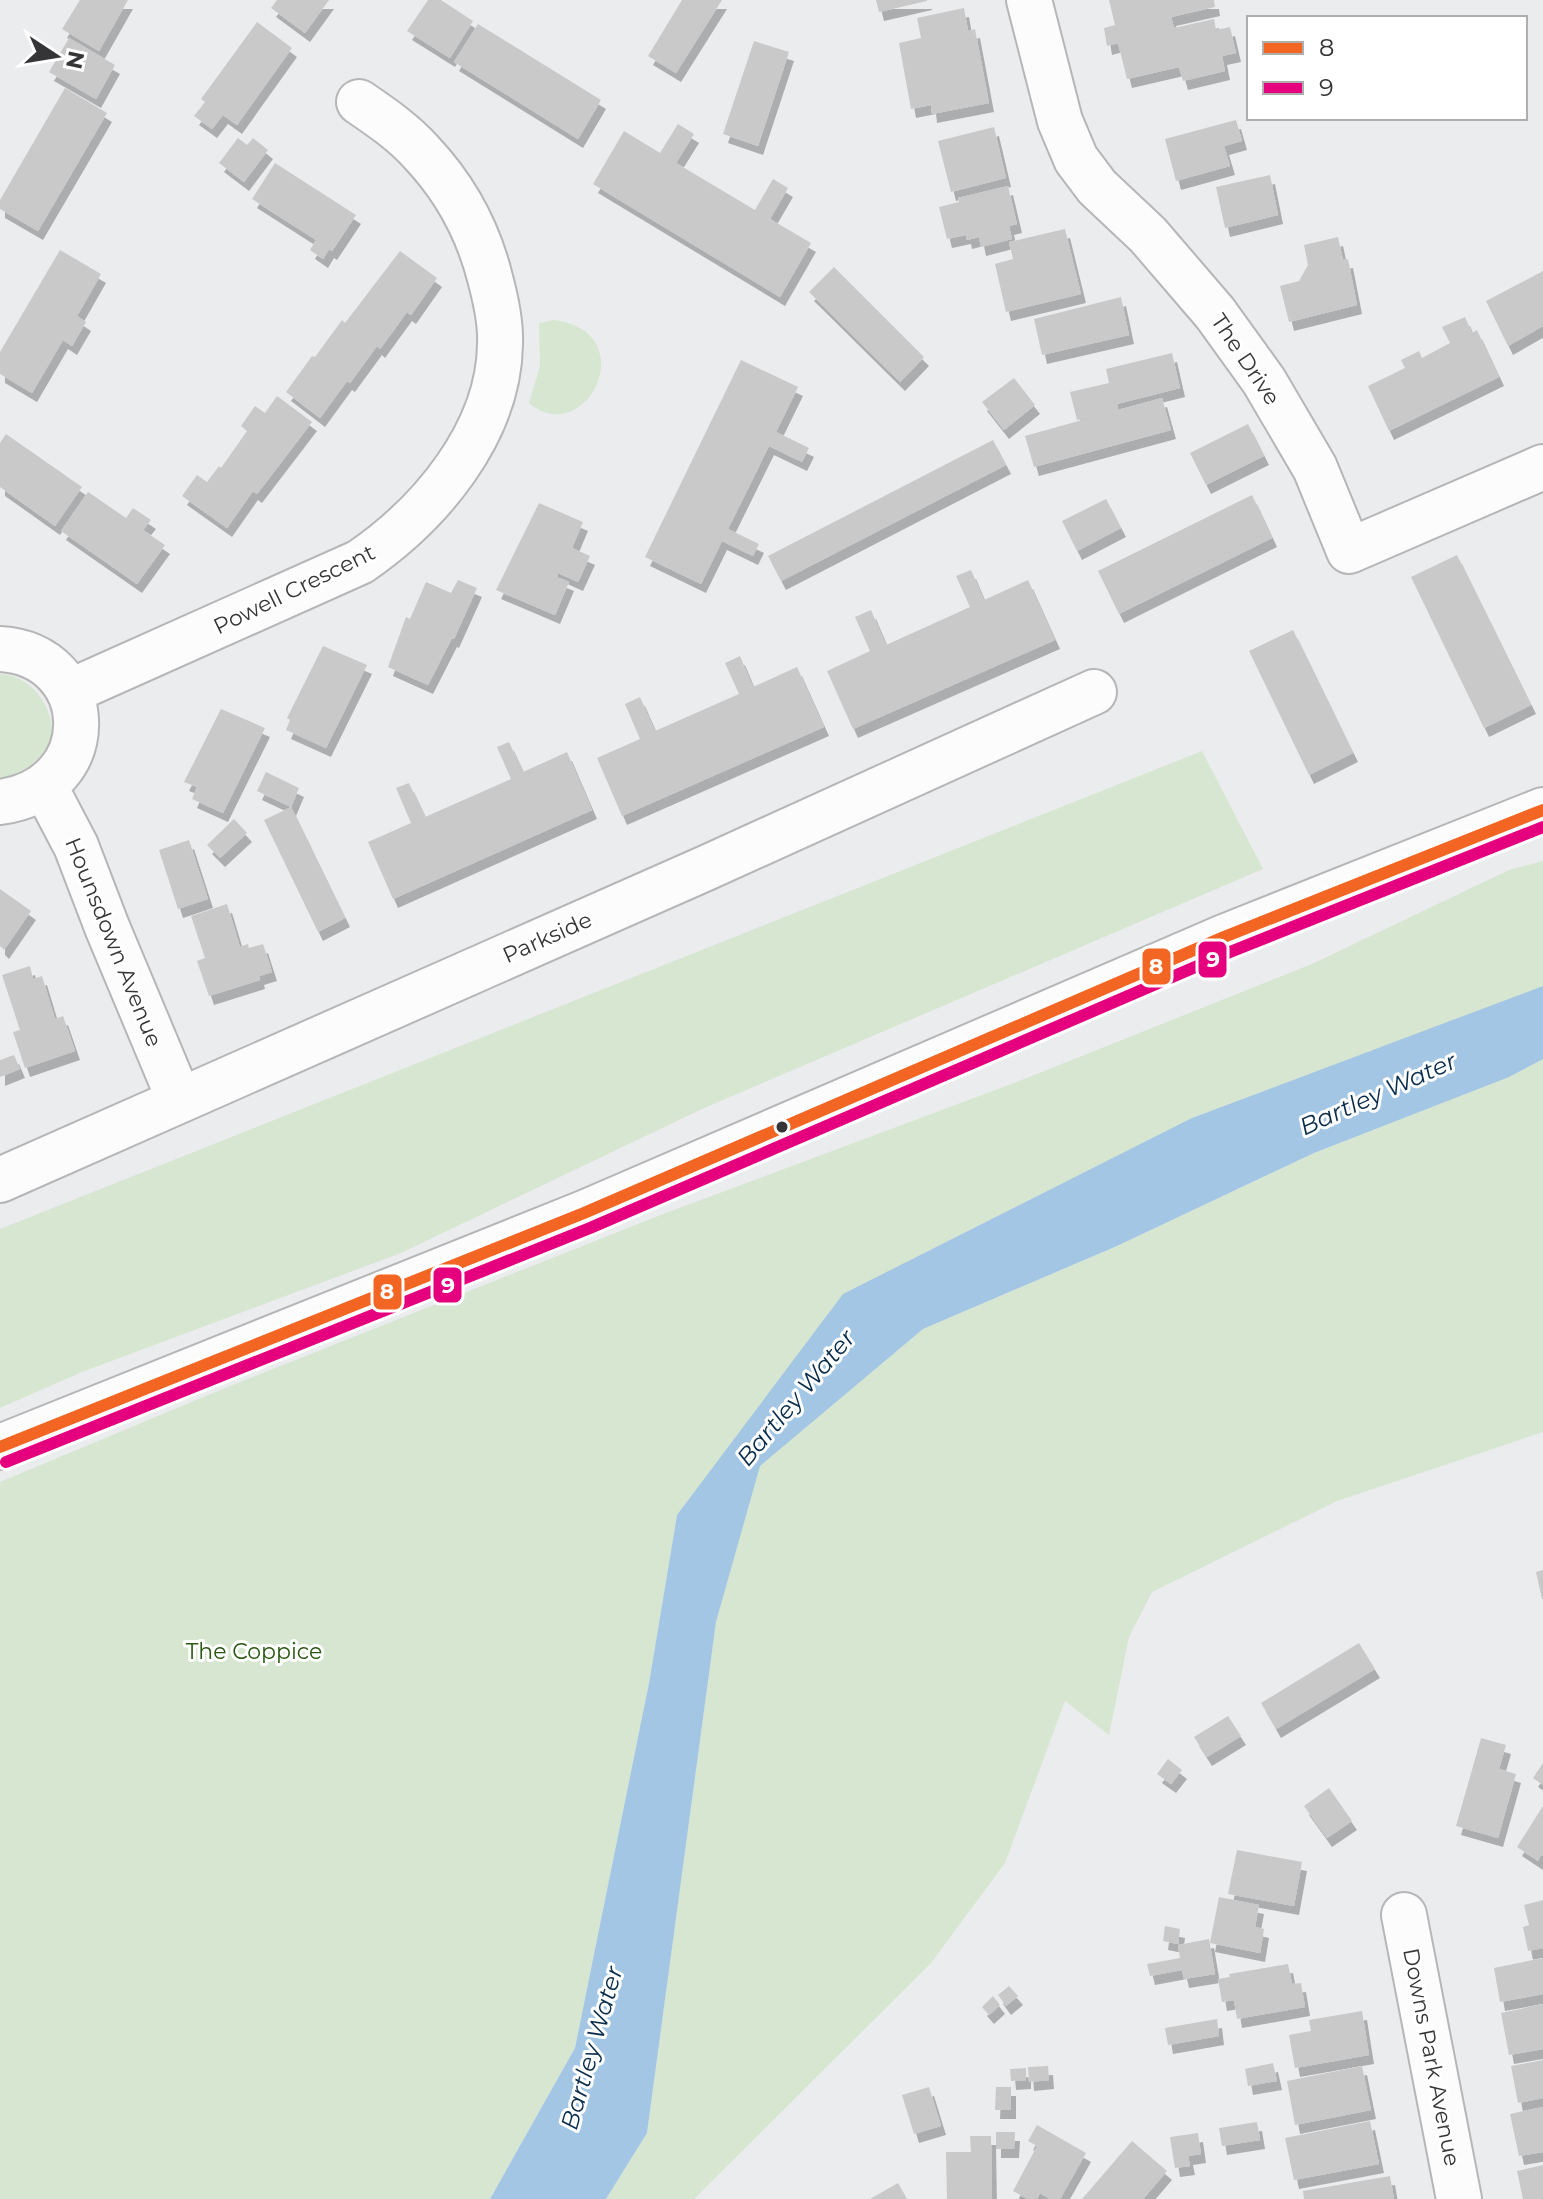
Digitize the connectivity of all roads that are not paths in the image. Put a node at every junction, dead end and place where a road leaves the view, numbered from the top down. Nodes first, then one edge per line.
1 (1029, 0) edge
2 (359, 102) dead end
3 (1543, 467) edge
4 (0, 649) edge
5 (69, 692) junction
6 (1094, 692) dead end
7 (45, 787) junction
8 (0, 802) edge
9 (1543, 810) edge
10 (179, 1099) junction
11 (0, 1180) edge
12 (0, 1447) edge
13 (1404, 1915) dead end
14 (1459, 2199) edge

1 - 3 street, The Drive
2 - 5 street, Powell Crescent
4 - 5 street
5 - 7 street
6 - 10 street, Parkside
7 - 8 street
7 - 10 street, Hounsdown Avenue
9 - 12 street
10 - 11 street, Parkside
13 - 14 street, Downs Park Avenue

